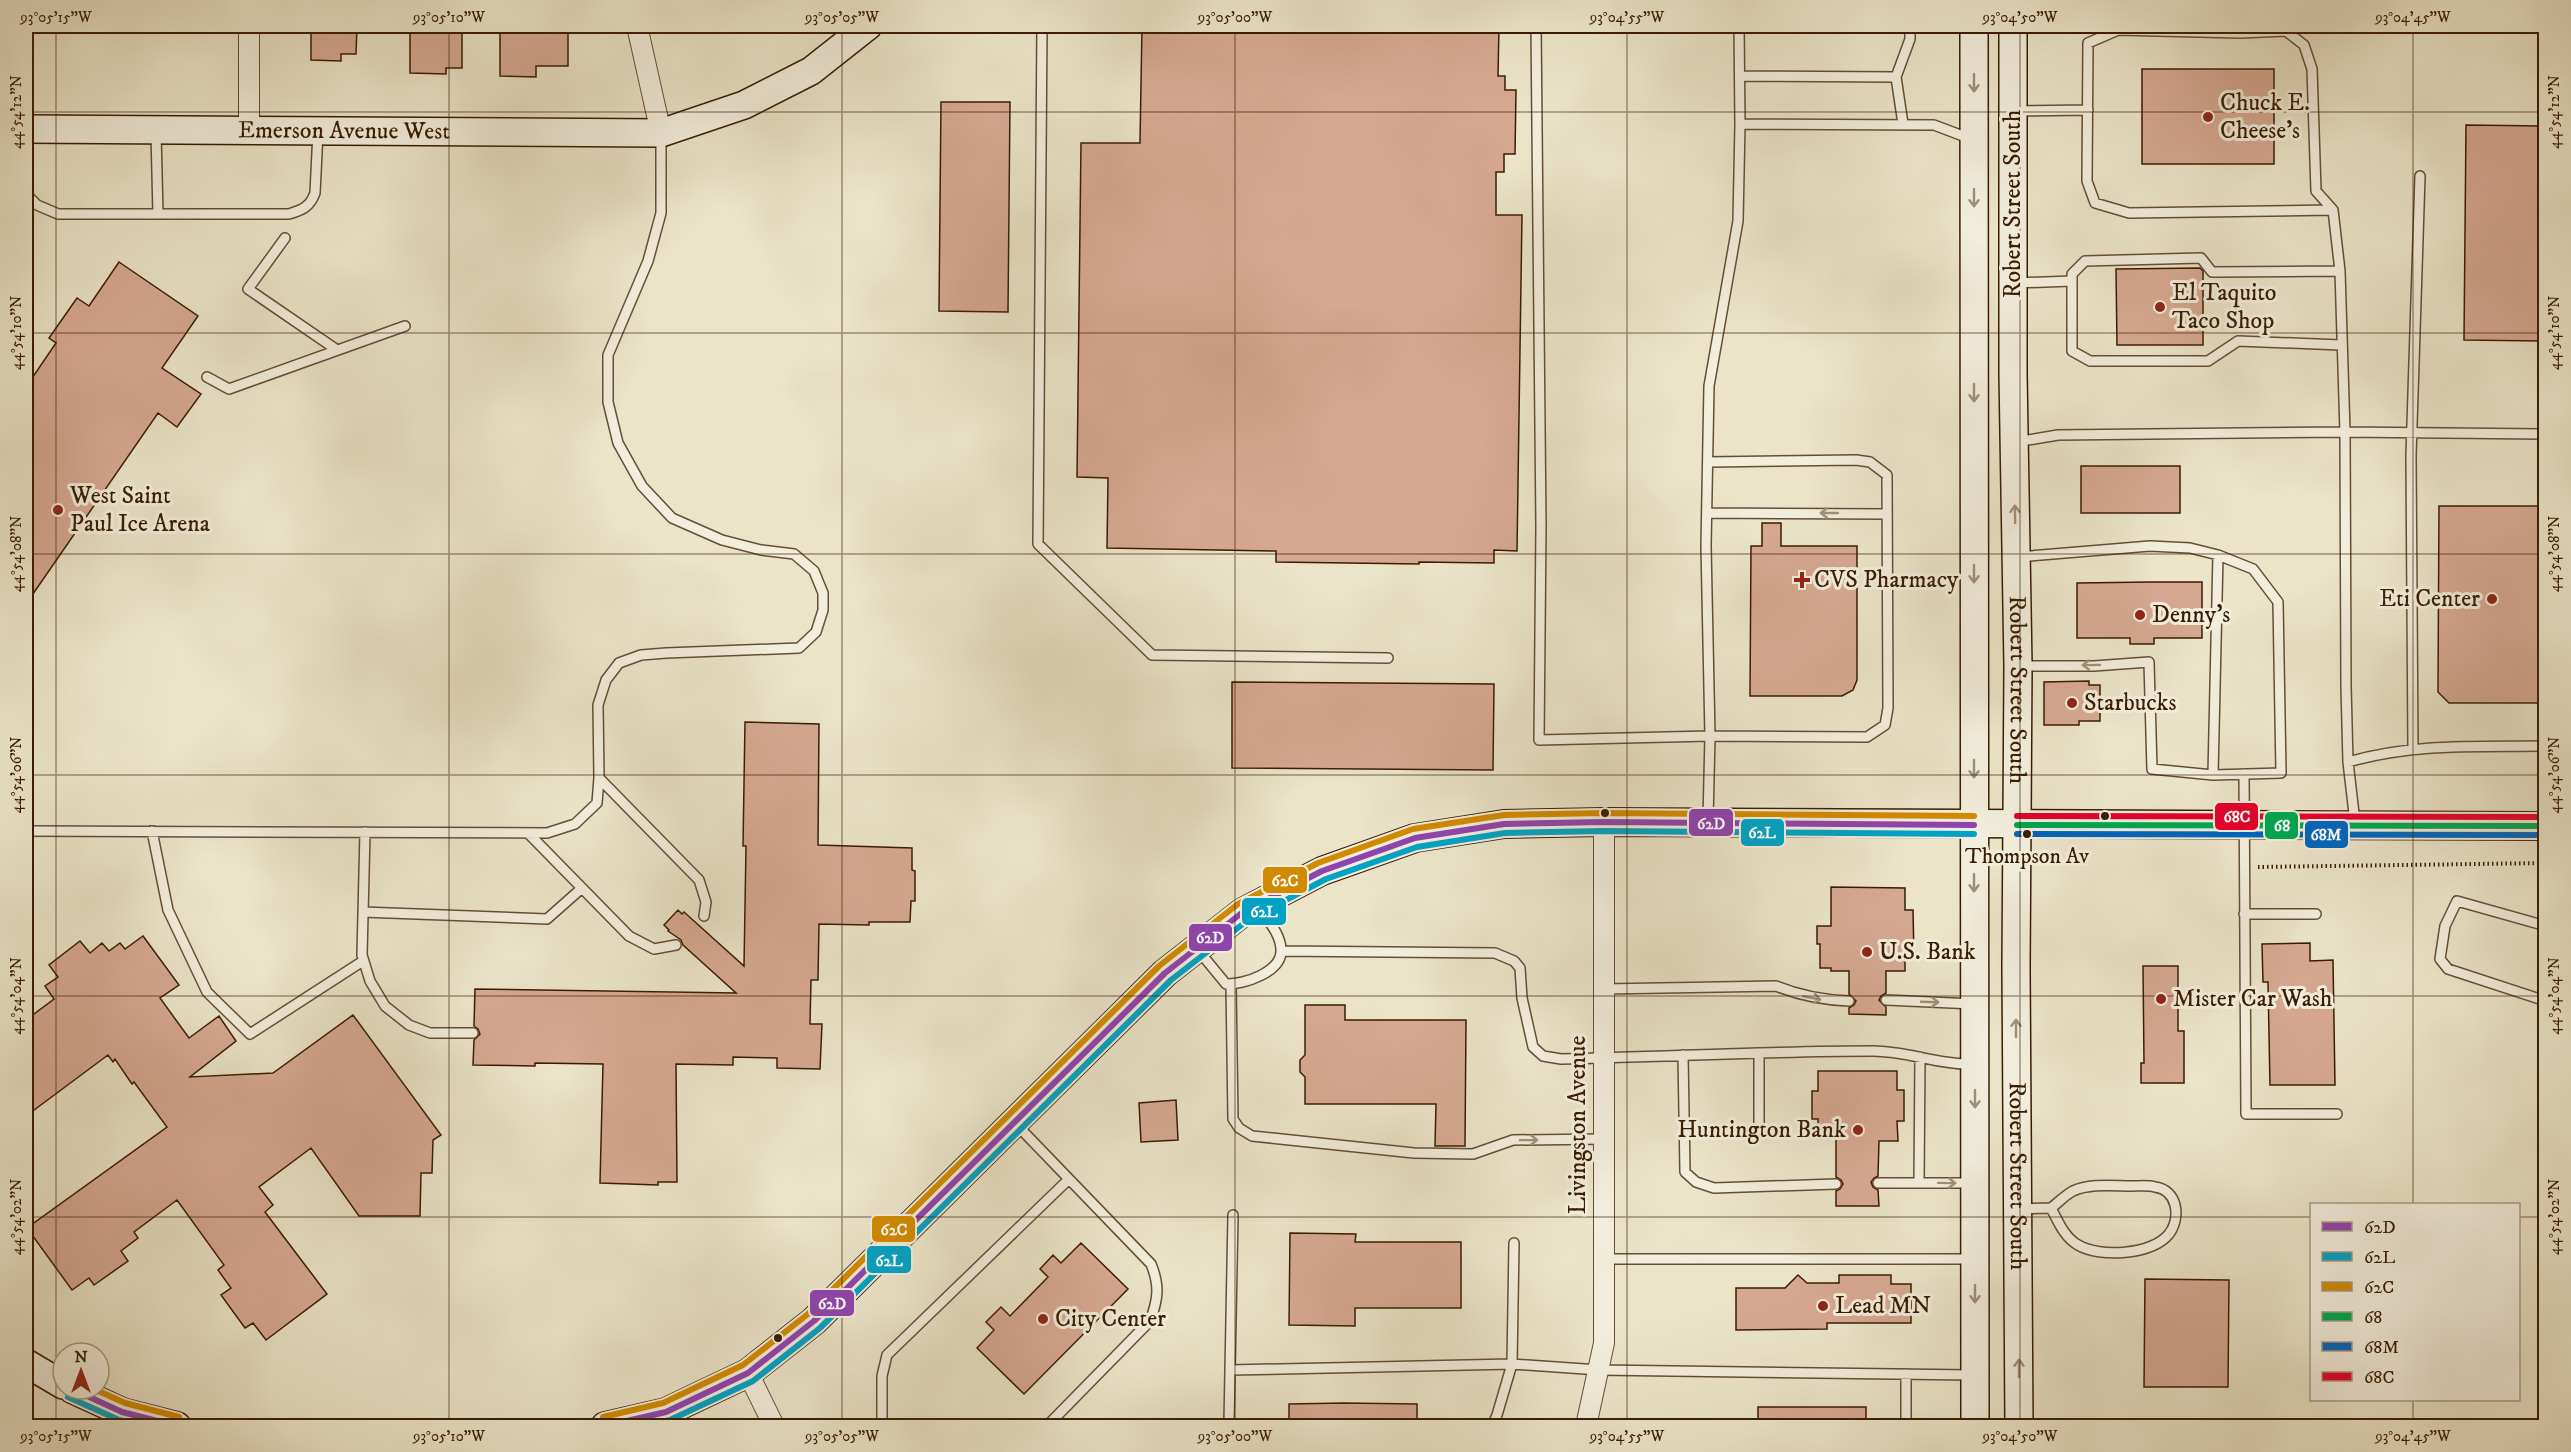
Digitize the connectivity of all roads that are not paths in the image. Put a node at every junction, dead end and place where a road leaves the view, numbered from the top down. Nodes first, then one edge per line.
1 (249, 26) edge
2 (637, 26) edge
3 (868, 26) edge
4 (1042, 26) edge
5 (1536, 26) edge
6 (1739, 26) edge
7 (1910, 26) edge
8 (1974, 26) edge
9 (2013, 26) edge
10 (1740, 76) junction
11 (1896, 77) junction
12 (2088, 110) junction
13 (2013, 111) junction
14 (1740, 124) junction
15 (1903, 124) junction
16 (26, 129) edge
17 (156, 130) junction
18 (249, 131) junction
19 (318, 131) junction
20 (661, 133) junction
21 (1974, 140) junction
22 (2013, 176) junction
23 (2420, 176) dead end
24 (26, 194) edge
25 (2333, 210) junction
26 (158, 214) junction
27 (285, 238) dead end
28 (2340, 272) junction
29 (2072, 281) junction
30 (2013, 283) junction
31 (405, 326) dead end
32 (2341, 345) junction
33 (337, 350) junction
34 (207, 377) dead end
35 (2345, 432) junction
36 (2412, 433) junction
37 (2546, 434) edge
38 (2014, 442) junction
39 (1708, 462) junction
40 (1707, 513) junction
41 (1887, 514) junction
42 (2218, 555) junction
43 (2016, 557) junction
44 (1388, 658) dead end
45 (2018, 666) junction
46 (1710, 736) junction
47 (2546, 746) edge
48 (2413, 748) junction
49 (2348, 762) junction
50 (2244, 774) junction
51 (2213, 775) junction
52 (599, 778) junction
53 (1604, 822) junction
54 (1708, 823) junction
55 (1974, 825) junction
56 (2017, 825) junction
57 (2245, 826) junction
58 (2546, 826) edge
59 (2356, 827) junction
60 (26, 831) edge
61 (152, 831) junction
62 (365, 832) junction
63 (528, 833) junction
64 (582, 888) junction
65 (1256, 905) junction
66 (363, 912) junction
67 (2244, 914) junction
68 (2316, 914) dead end
69 (704, 916) dead end
70 (2546, 926) edge
71 (676, 945) dead end
72 (1197, 948) junction
73 (1282, 951) junction
74 (363, 961) junction
75 (1231, 984) junction
76 (1604, 989) junction
77 (1886, 1000) dead end
78 (1849, 1001) dead end
79 (2546, 1001) edge
80 (1974, 1004) junction
81 (473, 1033) dead end
82 (1759, 1053) junction
83 (1683, 1055) junction
84 (1920, 1057) junction
85 (1604, 1059) junction
86 (1975, 1064) junction
87 (2337, 1114) dead end
88 (1014, 1123) junction
89 (1759, 1134) dead end
90 (1604, 1139) junction
91 (1069, 1179) junction
92 (1919, 1182) junction
93 (1878, 1183) dead end
94 (1975, 1183) junction
95 (1836, 1184) dead end
96 (2051, 1208) junction
97 (2017, 1209) junction
98 (1233, 1215) dead end
99 (1514, 1243) dead end
100 (1604, 1259) junction
101 (1975, 1259) junction
102 (26, 1363) edge
103 (1512, 1364) junction
104 (1231, 1370) junction
105 (1599, 1370) junction
106 (747, 1373) junction
107 (1906, 1374) junction
108 (1975, 1375) junction
109 (51, 1378) edge
110 (98, 1401) edge
111 (177, 1426) edge
112 (605, 1426) edge
113 (774, 1426) edge
114 (882, 1426) edge
115 (1047, 1426) edge
116 (1226, 1426) edge
117 (1491, 1426) edge
118 (1586, 1426) edge
119 (1906, 1426) edge
120 (1975, 1426) edge
121 (2019, 1426) edge

1 - 18 street
2 - 20 street
3 - 20 street, Emerson Avenue West
4 - 44 lane
5 - 46 lane
6 - 10 lane
7 - 11 lane
8 -> 21 street, Robert Street South
9 - 13 street, Robert Street South
10 - 11 lane
10 - 14 lane
11 - 15 lane
12 - 13 lane
12 - 25 lane
12 - 25 lane
13 - 22 street, Robert Street South
14 - 15 lane
14 - 39 lane
15 - 21 lane
16 - 17 street, Emerson Avenue West
17 - 18 street, Emerson Avenue West
17 - 26 lane
18 - 19 street, Emerson Avenue West
19 - 20 street, Emerson Avenue West
19 - 26 lane
20 - 52 lane
21 - 22 street
21 -> 55 street, Robert Street South
22 - 30 street, Robert Street South
23 - 36 lane
24 - 26 lane
25 - 28 lane
27 - 33 lane
28 - 29 lane
28 - 32 lane
29 - 30 lane
29 - 32 lane
30 - 38 street, Robert Street South
31 - 33 lane
32 - 35 lane
33 - 34 lane
35 - 36 lane
35 - 38 lane
35 - 49 lane
36 - 37 lane
36 - 48 lane
43 -> 38 street, Robert Street South
39 - 40 lane
39 - 41 lane
41 -> 40 lane
40 - 46 lane
41 - 46 lane
42 - 43 lane
42 - 50 lane
42 - 51 lane
43 - 45 street, Robert Street South
51 -> 45 lane
45 - 56 street, Robert Street South
46 - 54 lane
47 - 48 lane
48 - 49 lane
49 - 59 lane
50 - 51 lane
50 - 57 lane
52 - 63 lane
52 - 69 lane
53 - 54 street
53 - 65 street
53 - 76 street, Livingston Avenue
54 - 55 street
55 - 56 street
55 -> 80 street, Robert Street South
56 - 57 street
97 -> 56 street, Robert Street South
57 - 59 street
57 - 67 lane
58 - 59 street
60 - 61 lane
61 - 62 lane
61 - 74 lane
62 - 63 lane
62 - 66 lane
63 - 64 lane
64 - 66 lane
64 - 71 lane
65 - 72 street
65 - 73 lane
66 - 74 lane
67 - 68 lane
67 - 87 lane
70 - 79 lane
72 - 75 lane
72 - 88 street
73 - 75 lane
73 - 85 lane
74 - 81 lane
75 -> 90 lane
76 -> 78 lane
76 - 85 street, Livingston Avenue
77 -> 80 lane
80 - 86 street, Robert Street South
82 - 83 lane
82 - 84 lane
82 - 89 lane
83 - 85 lane
83 - 95 lane
84 - 86 lane
84 - 92 lane
85 - 90 street, Livingston Avenue
86 -> 94 street, Robert Street South
88 - 91 lane
88 - 106 street
90 - 100 street, Livingston Avenue
91 - 114 lane
91 - 115 lane
92 - 93 lane
92 -> 94 lane
94 - 101 street, Robert Street South
96 - 96 lane
96 - 97 lane
121 -> 97 street, Robert Street South
98 - 104 lane
99 - 103 lane
100 - 101 lane
100 - 105 street, Livingston Avenue
101 -> 108 street, Robert Street South
102 - 109 street
103 - 104 lane
103 - 105 lane
103 - 117 lane
104 - 116 lane
105 - 107 lane
105 - 118 street, Livingston Avenue
106 - 112 street
106 - 113 street
107 - 108 lane
107 - 119 lane
108 - 120 street, Robert Street South
110 - 111 street

